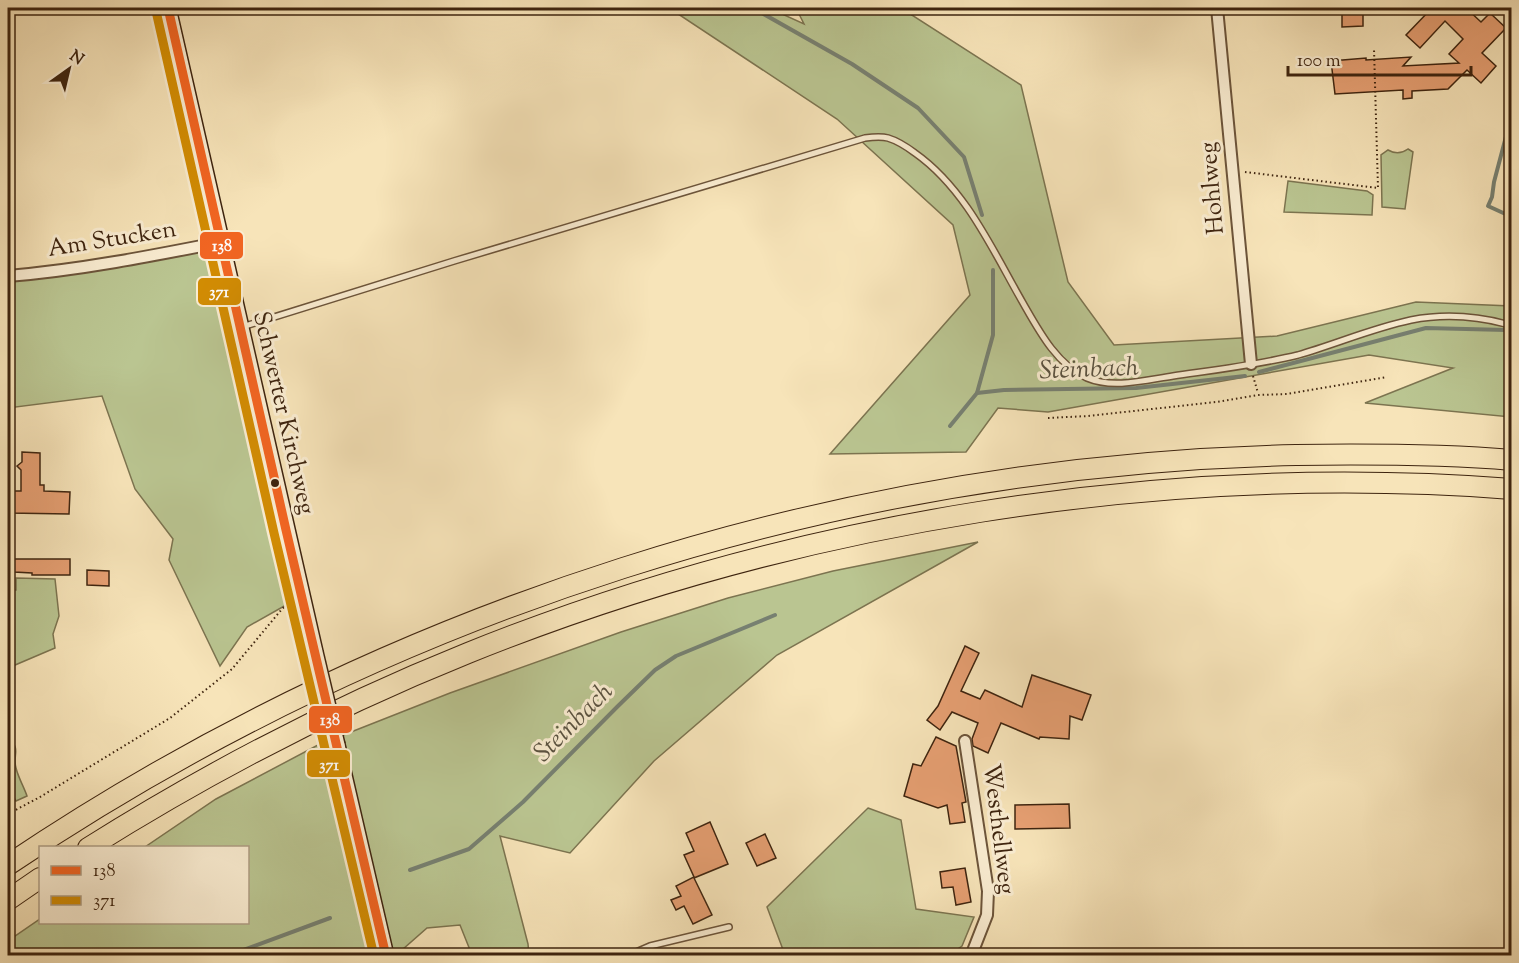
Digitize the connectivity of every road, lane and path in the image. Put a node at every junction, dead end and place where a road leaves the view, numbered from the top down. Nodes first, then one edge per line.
1 (168, 8) edge
2 (1217, 8) edge
3 (1374, 49) dead end
4 (1232, 171) junction
5 (222, 242) junction
6 (8, 276) edge
7 (240, 327) junction
8 (1512, 332) edge
9 (1251, 364) junction
10 (1387, 377) dead end
11 (1258, 395) junction
12 (1048, 418) dead end
13 (1512, 460) edge
14 (1512, 489) edge
15 (302, 596) junction
16 (965, 741) dead end
17 (8, 814) edge
18 (91, 846) edge
19 (8, 865) edge
20 (39, 879) edge
21 (8, 900) edge
22 (729, 927) dead end
23 (386, 956) edge
24 (627, 956) edge
25 (971, 956) edge

1 - 5 main road, Schwerter Kirchweg
2 - 4 street, Hohlweg
3 - 4 path
4 - 9 street, Hohlweg
5 - 6 street, Am Stucken
5 - 7 main road, Schwerter Kirchweg
7 - 9 lane
7 - 15 main road, Schwerter Kirchweg
8 - 9 lane
9 - 11 path
10 - 11 path
11 - 12 path
13 - 19 highway
14 - 18 highway
15 - 17 path
15 - 23 main road, Schwerter Kirchweg, bridge
16 - 25 street, Westhellweg
20 - 21 highway
22 - 24 lane

